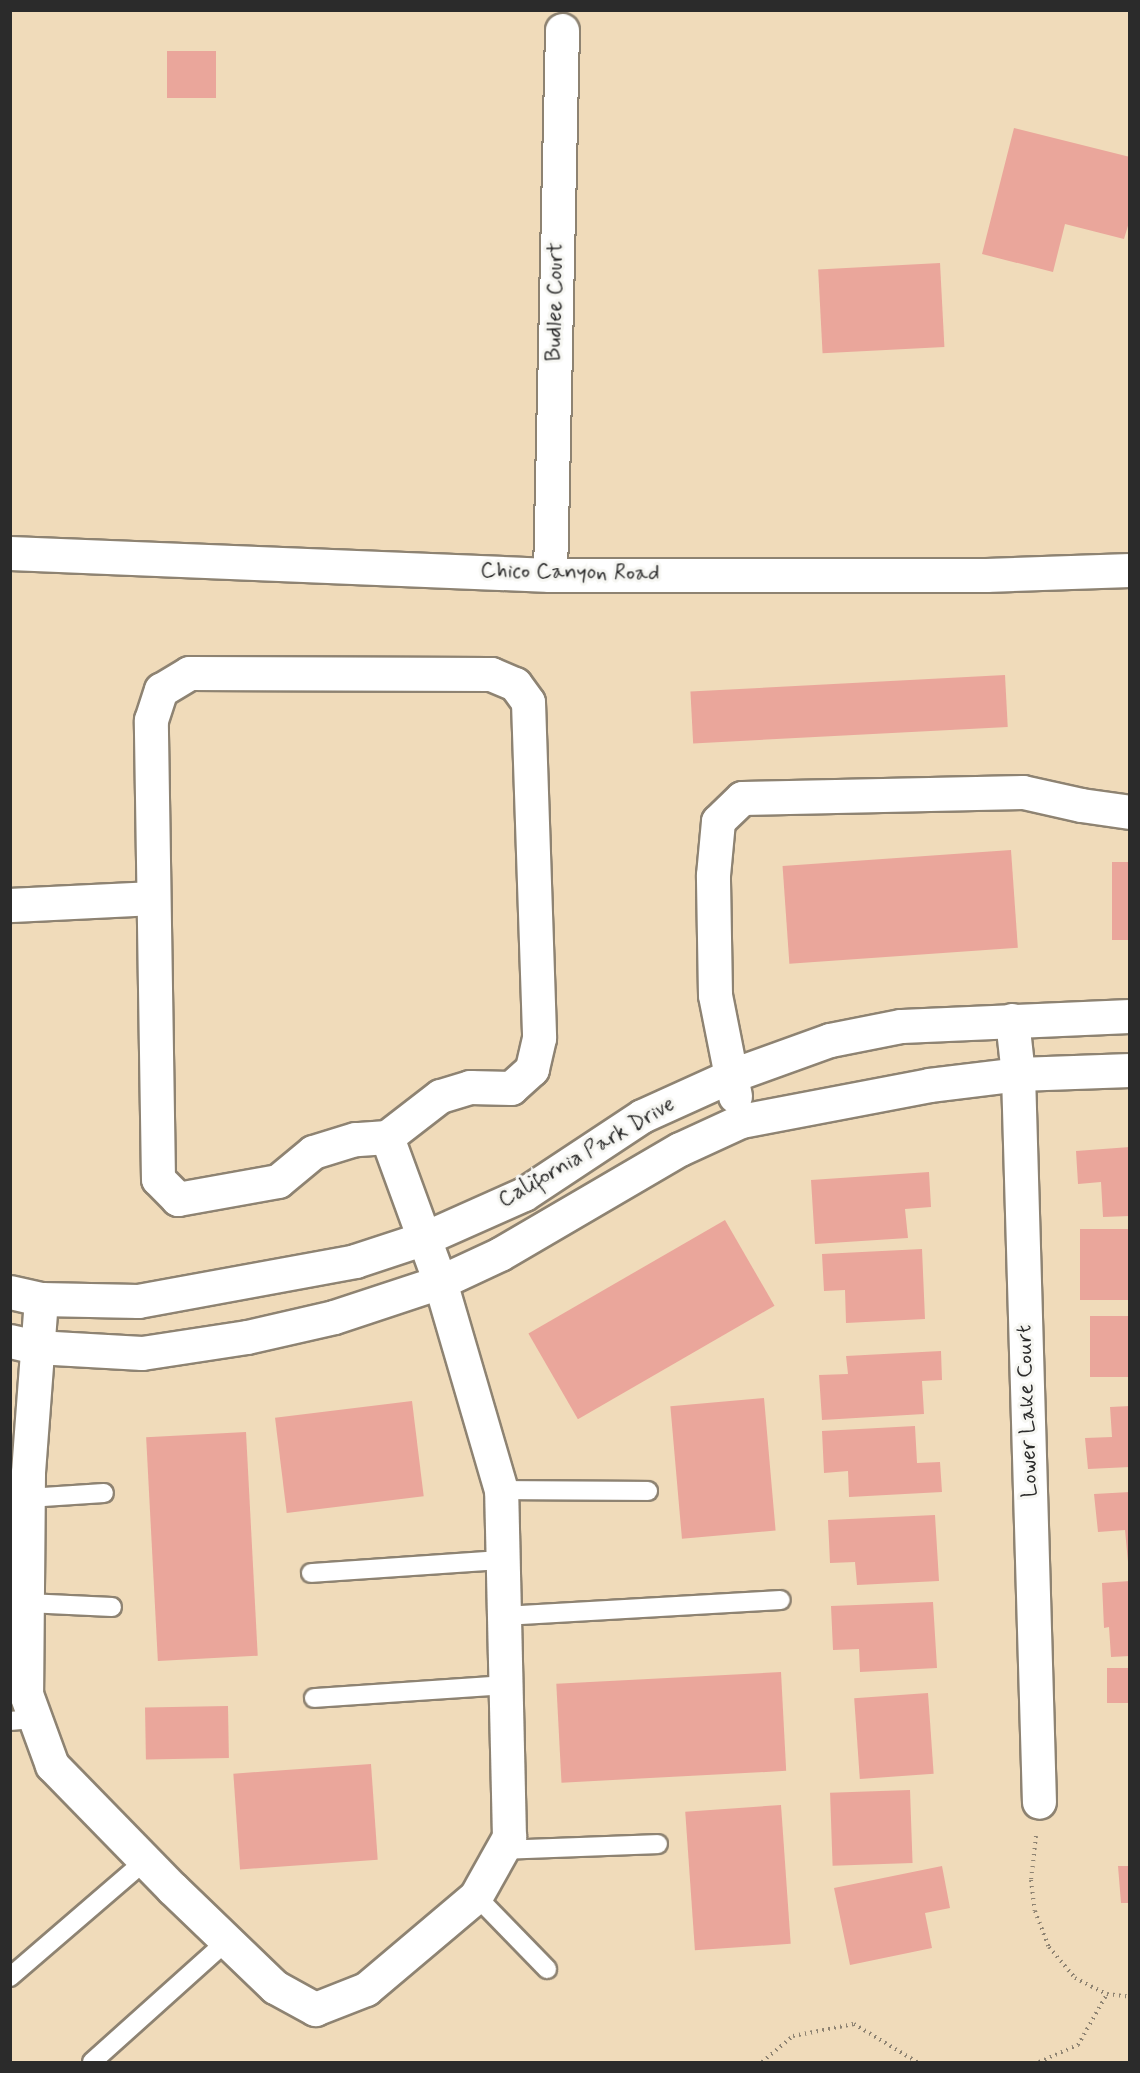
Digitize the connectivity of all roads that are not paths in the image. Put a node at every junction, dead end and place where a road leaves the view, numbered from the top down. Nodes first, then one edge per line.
1 (562, 30) dead end
2 (10, 553) edge
3 (1130, 570) edge
4 (550, 575) junction
5 (1130, 812) edge
6 (153, 898) junction
7 (10, 905) edge
8 (1130, 1016) edge
9 (1012, 1020) junction
10 (1130, 1070) edge
11 (1018, 1074) junction
12 (730, 1076) junction
13 (741, 1121) junction
14 (387, 1137) junction
15 (425, 1238) junction
16 (440, 1282) junction
17 (26, 1296) edge
18 (23, 1344) edge
19 (22, 1481) edge
20 (501, 1490) junction
21 (648, 1491) dead end
22 (104, 1493) dead end
23 (503, 1560) junction
24 (311, 1573) dead end
25 (22, 1596) edge
26 (781, 1600) dead end
27 (112, 1607) dead end
28 (504, 1616) junction
29 (505, 1685) junction
30 (314, 1698) dead end
31 (23, 1720) edge
32 (1040, 1802) road end
33 (658, 1844) dead end
34 (502, 1850) junction
35 (145, 1861) junction
36 (476, 1896) junction
37 (226, 1941) junction
38 (547, 1969) dead end
39 (10, 1977) edge
40 (93, 2062) edge

1 - 4 street, Budlee Court
2 - 4 street, Chico Canyon Road
3 - 4 street, Chico Canyon Road
5 - 12 street
6 - 7 street
6 - 14 street
6 - 14 street
8 - 9 street, California Park Drive
9 - 11 street, Lower Lake Court
9 - 12 street, California Park Drive
10 - 11 street, California Park Drive
11 - 13 street, California Park Drive
11 - 32 street, Lower Lake Court
12 - 13 street
12 - 15 street, California Park Drive
13 - 16 street, California Park Drive
14 - 15 street
15 - 16 street
15 - 17 street, California Park Drive
16 - 18 street, California Park Drive
16 - 20 street
17 - 18 street
18 - 19 street
19 - 22 lane
19 - 25 street
20 - 21 lane
20 - 23 street
23 - 24 lane
23 - 28 street
25 - 27 lane
25 - 31 street
26 - 28 lane
28 - 29 street
29 - 30 lane
29 - 34 street
31 - 35 street
33 - 34 lane
34 - 36 street
35 - 37 street
35 - 39 lane
36 - 37 street
36 - 38 lane
37 - 40 lane

